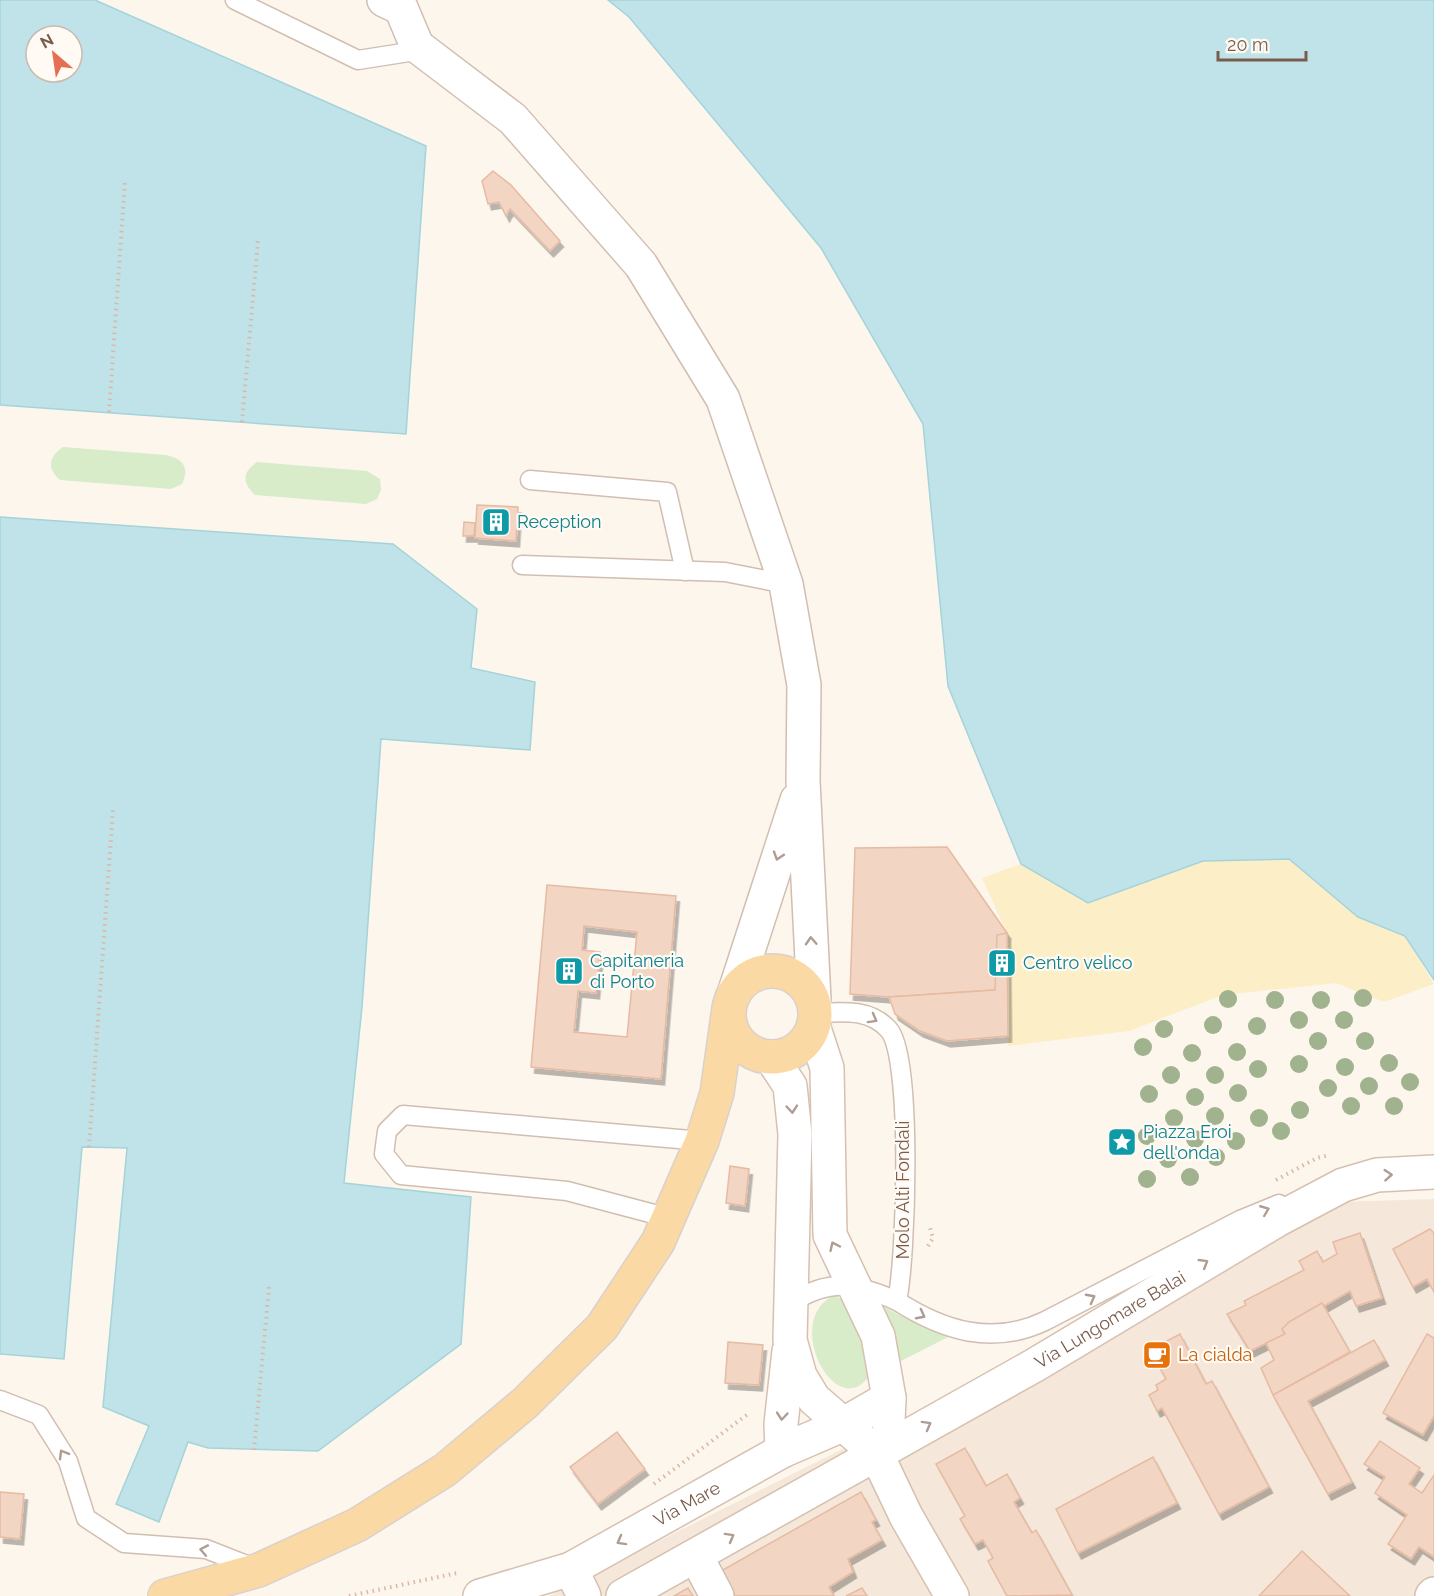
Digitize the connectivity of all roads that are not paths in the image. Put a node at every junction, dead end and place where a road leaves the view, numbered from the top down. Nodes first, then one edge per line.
1 (235, 0) edge
2 (384, 0) edge
3 (417, 46) junction
4 (530, 480) dead end
5 (522, 565) dead end
6 (685, 571) junction
7 (786, 584) junction
8 (803, 781) junction
9 (731, 1001) junction
10 (814, 1014) junction
11 (764, 1056) junction
12 (717, 1093) junction
13 (702, 1141) junction
14 (1434, 1173) edge
15 (1343, 1185) junction
16 (669, 1218) junction
17 (854, 1288) junction
18 (897, 1301) junction
19 (790, 1303) junction
20 (790, 1340) junction
21 (890, 1398) junction
22 (0, 1400) edge
23 (842, 1425) junction
24 (782, 1451) junction
25 (876, 1453) junction
26 (696, 1556) junction
27 (259, 1570) junction
28 (577, 1582) edge
29 (472, 1584) edge
30 (165, 1596) edge
31 (623, 1596) edge
32 (717, 1596) edge
33 (952, 1596) edge

1 - 3 lane
2 - 3 street
3 - 7 street
4 - 6 lane
5 - 6 lane
6 - 7 lane
7 - 8 street
8 -> 9 street
10 -> 8 street
9 - 10 main road
9 - 11 main road
9 - 12 main road
10 - 11 main road
17 -> 10 street
10 -> 18 lane, Molo Alti Fondali
11 - 12 main road
11 -> 19 street
12 - 13 main road
13 - 16 main road
13 - 16 lane
15 -> 14 street, Via Lungomare Balai
18 -> 15 lane, Via Lungomare Balai
25 -> 15 street, Via Lungomare Balai
16 - 27 main road
17 - 18 lane
17 - 19 lane
17 - 21 street
19 - 20 street
20 - 23 street
20 -> 24 street
21 - 23 street, Via Mare
21 - 25 street
27 -> 22 lane
23 - 24 street, Via Mare
23 - 25 street
24 -> 28 street, Via Mare
26 -> 25 street
25 - 33 street
26 - 31 street
26 - 32 street
27 - 30 main road
28 - 29 street, Via Mare

